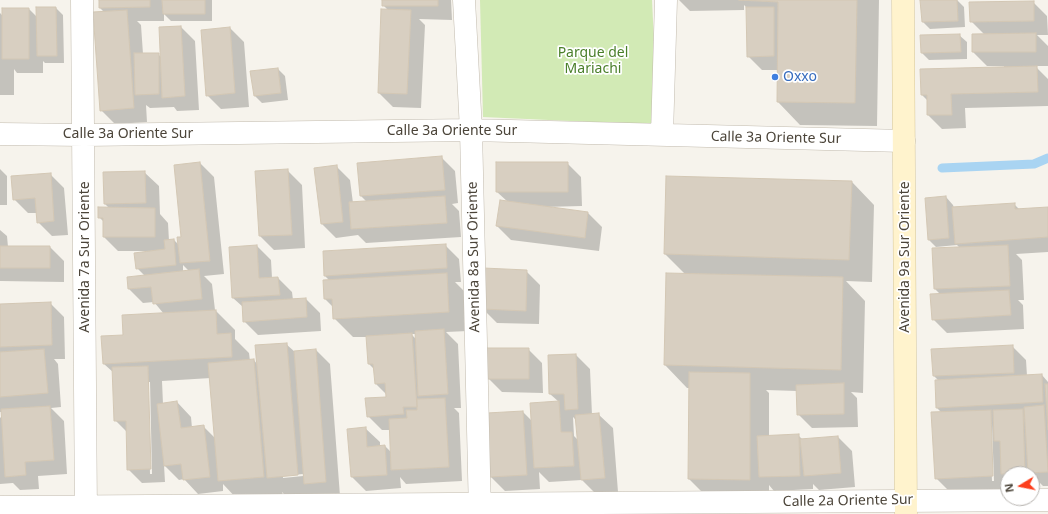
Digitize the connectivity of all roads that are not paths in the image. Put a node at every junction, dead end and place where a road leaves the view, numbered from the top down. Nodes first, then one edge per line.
1 (82, 0) edge
2 (464, 0) edge
3 (666, 0) edge
4 (903, 0) edge
5 (471, 130) junction
6 (0, 134) edge
7 (84, 135) junction
8 (662, 135) junction
9 (904, 141) junction
10 (1048, 500) edge
11 (0, 507) edge
12 (906, 507) edge
13 (86, 510) edge
14 (480, 510) edge

1 - 7 street, Avenida 7a Sur Oriente
2 - 5 street, Avenida 8a Sur Oriente
3 - 8 street
4 - 9 main road, Avenida 9a Sur Oriente
5 - 7 street, Calle 3a Oriente Sur
5 - 8 street, Calle 3a Oriente Sur
5 - 14 street, Avenida 8a Sur Oriente
6 - 7 street, Calle 3a Oriente Sur
7 - 13 street, Avenida 7a Sur Oriente
8 - 9 street, Calle 3a Oriente Sur
9 - 12 main road, Avenida 9a Sur Oriente
10 - 12 street, Calle 2a Oriente Sur
11 - 13 street, Calle 2a Oriente Sur
12 - 14 street, Calle 2a Oriente Sur
13 - 14 street, Calle 2a Oriente Sur

